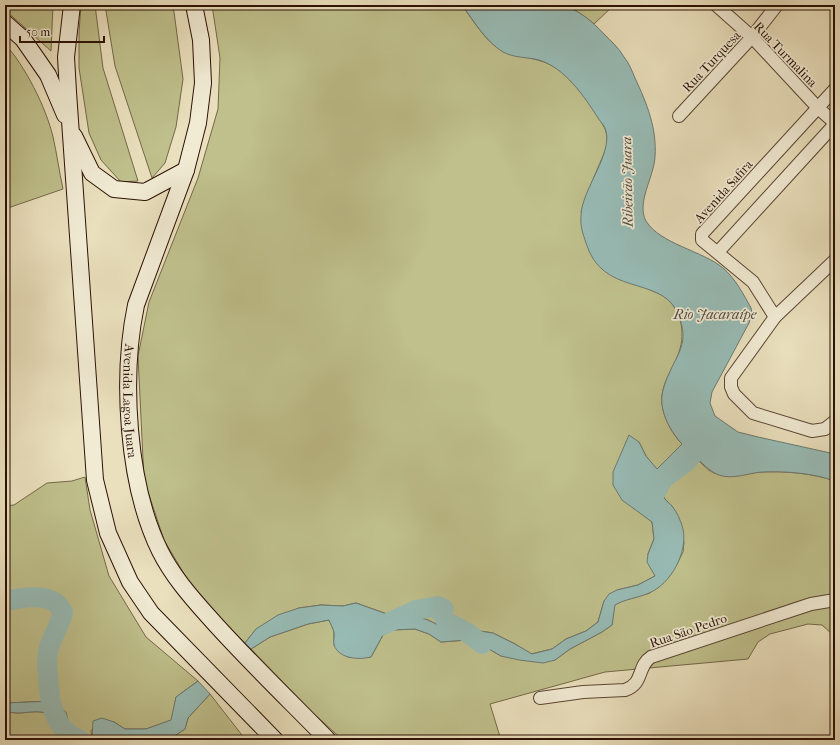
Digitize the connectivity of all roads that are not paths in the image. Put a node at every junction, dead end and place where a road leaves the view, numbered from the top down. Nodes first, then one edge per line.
1 (72, 5) edge
2 (194, 5) edge
3 (716, 5) edge
4 (777, 5) edge
5 (5, 23) edge
6 (752, 37) junction
7 (835, 89) edge
8 (818, 108) junction
9 (679, 116) dead end
10 (835, 123) edge
11 (71, 128) junction
12 (186, 170) junction
13 (718, 252) junction
14 (835, 260) edge
15 (774, 317) junction
16 (834, 422) edge
17 (835, 600) edge
18 (540, 698) dead end
19 (276, 740) edge
20 (328, 740) edge

1 - 11 main road
2 - 12 main road, Avenida Lagoa Juara
3 - 6 street, Rua Turmalina
4 - 6 street, Rua Turquesa
5 - 11 main road
6 - 8 street, Rua Turmalina
6 - 9 street, Rua Turquesa
7 - 8 street, Avenida Safira
8 - 10 street, Rua Turmalina
8 - 13 street, Avenida Safira
10 - 13 street
11 - 12 main road
11 - 19 main road
12 - 20 main road, Avenida Lagoa Juara
13 - 15 street
14 - 15 street
15 - 16 street
17 - 18 street, Rua São Pedro

